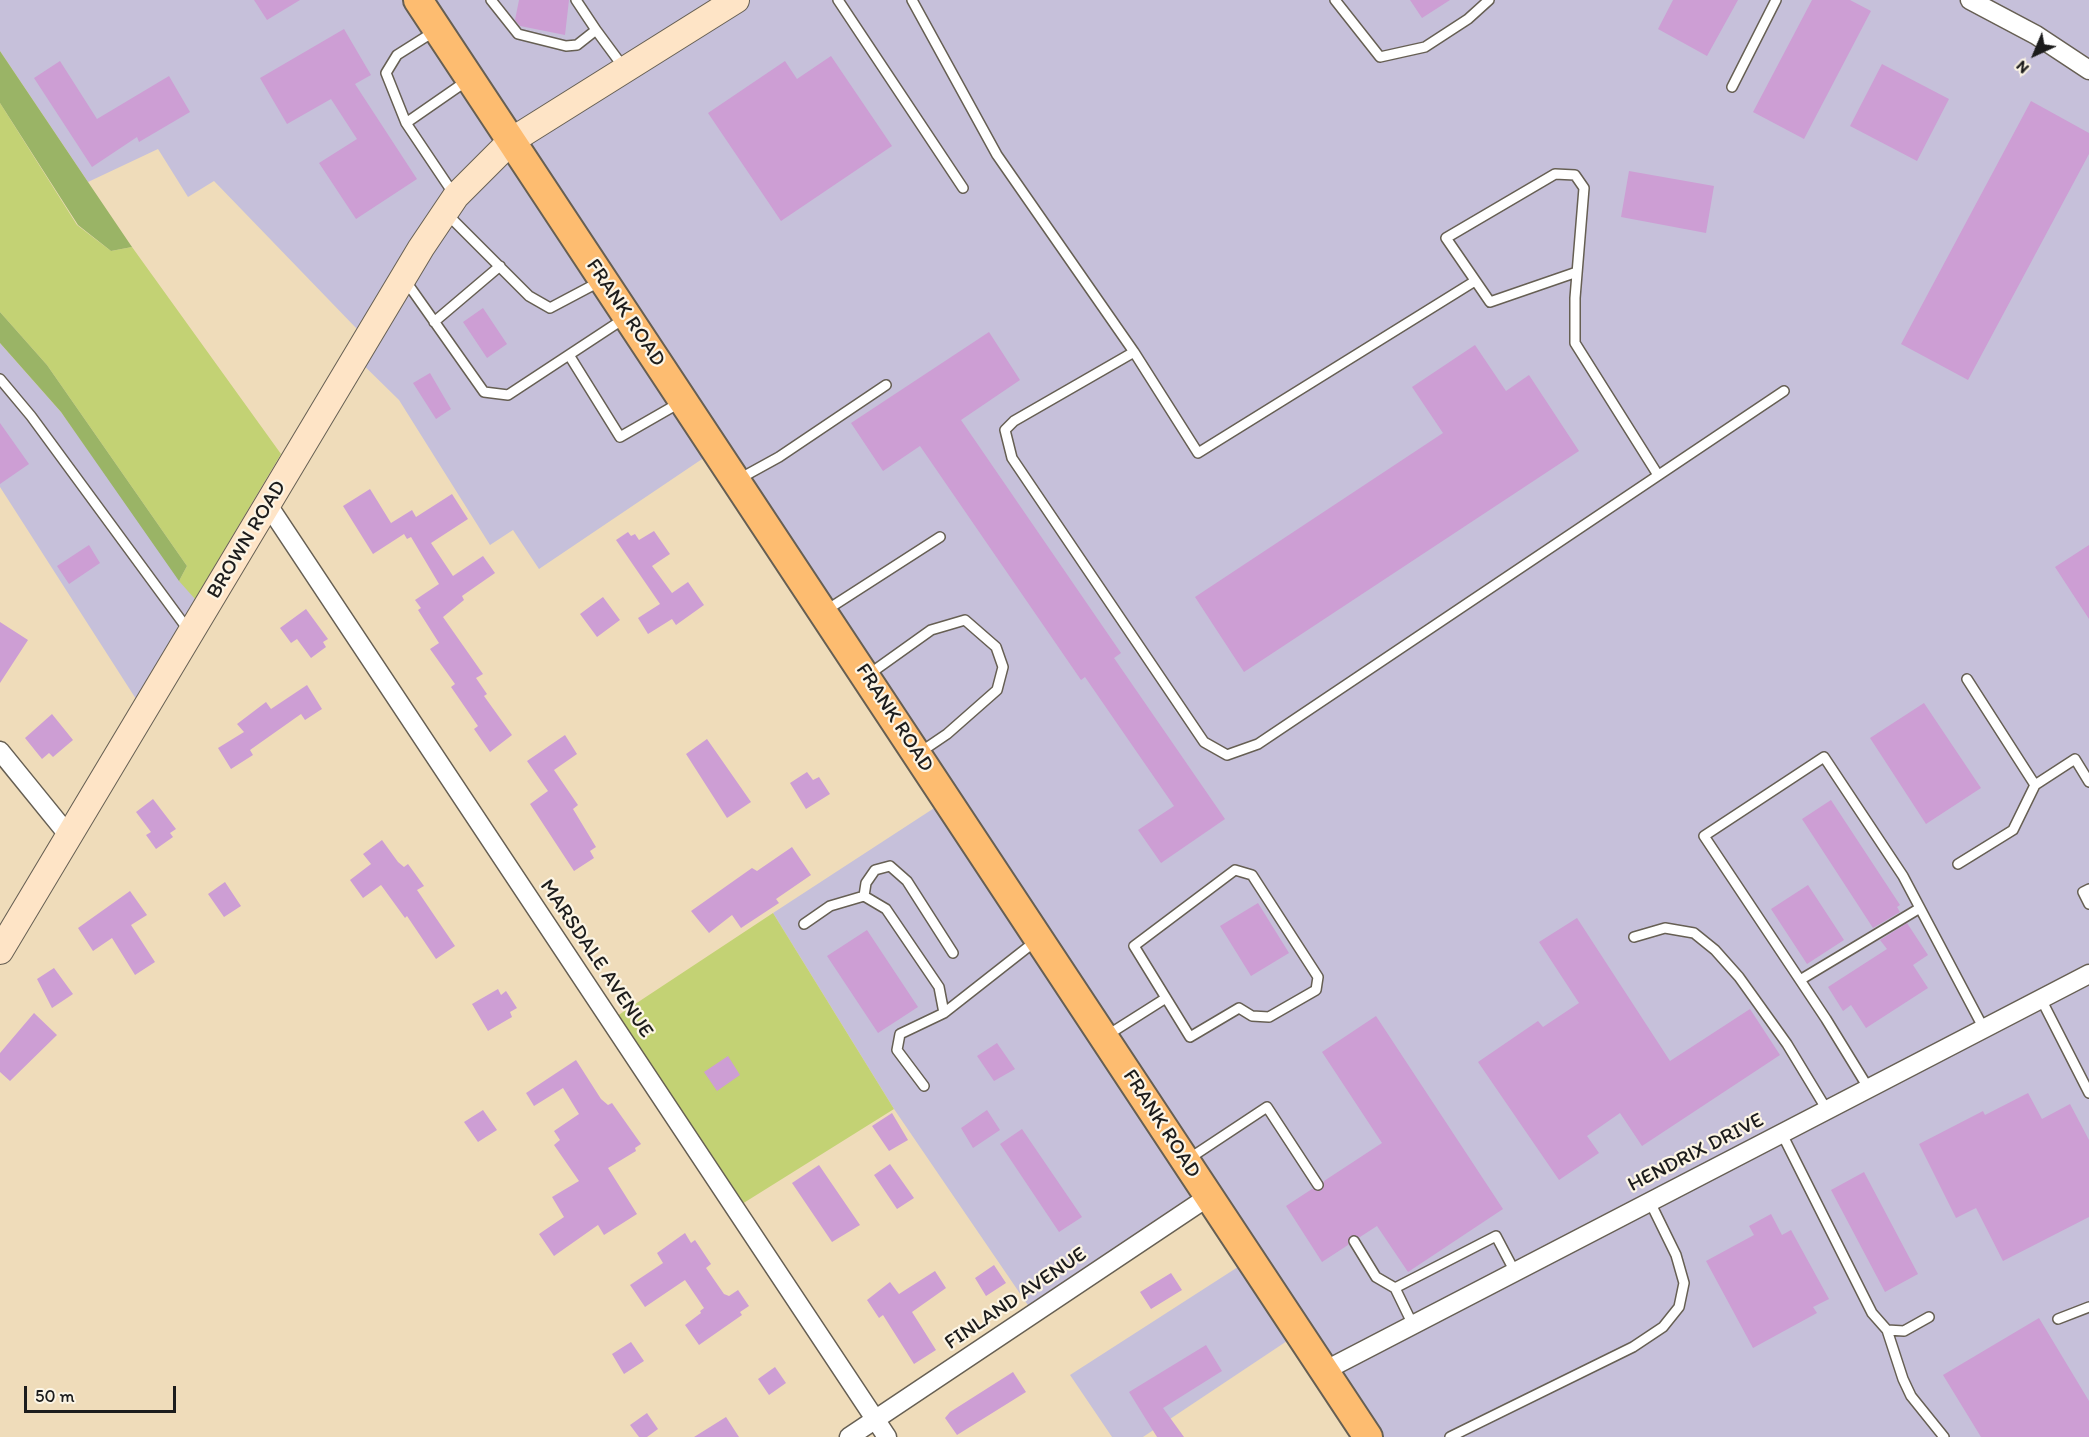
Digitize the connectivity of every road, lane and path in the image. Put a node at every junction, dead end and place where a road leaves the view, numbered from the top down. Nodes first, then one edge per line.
1 (418, 0) edge
2 (491, 0) edge
3 (576, 0) edge
4 (736, 0) edge
5 (838, 0) edge
6 (912, 0) edge
7 (1335, 0) edge
8 (1489, 0) edge
9 (1776, 0) edge
10 (1970, 0) edge
11 (437, 29) junction
12 (596, 30) junction
13 (624, 68) junction
14 (2089, 70) edge
15 (470, 79) junction
16 (1732, 87) dead end
17 (406, 123) junction
18 (511, 141) junction
19 (963, 188) dead end
20 (450, 204) junction
21 (500, 266) junction
22 (1577, 272) junction
23 (403, 278) junction
24 (603, 280) junction
25 (1475, 281) junction
26 (627, 317) junction
27 (434, 322) junction
28 (1134, 352) junction
29 (569, 355) junction
30 (0, 379) edge
31 (886, 385) dead end
32 (1784, 391) dead end
33 (683, 400) junction
34 (1658, 476) junction
35 (737, 480) junction
36 (268, 505) junction
37 (940, 537) dead end
38 (823, 612) junction
39 (191, 633) junction
40 (866, 676) junction
41 (1967, 679) dead end
42 (0, 751) edge
43 (917, 754) junction
44 (2089, 782) edge
45 (2035, 785) junction
46 (69, 836) junction
47 (1958, 864) dead end
48 (2089, 889) edge
49 (864, 896) junction
50 (2089, 904) edge
51 (1920, 908) junction
52 (804, 924) dead end
53 (1634, 937) dead end
54 (1038, 938) junction
55 (0, 951) edge
56 (953, 952) dead end
57 (2089, 974) edge
58 (1800, 980) junction
59 (1166, 998) junction
60 (2041, 999) junction
61 (944, 1013) junction
62 (1984, 1029) junction
63 (1104, 1038) junction
64 (924, 1086) dead end
65 (1869, 1089) junction
66 (2089, 1093) edge
67 (1827, 1110) junction
68 (1782, 1134) junction
69 (1185, 1162) junction
70 (1318, 1185) dead end
71 (1208, 1197) junction
72 (1650, 1202) junction
73 (1354, 1241) dead end
74 (1515, 1272) junction
75 (1395, 1288) junction
76 (2089, 1307) edge
77 (1929, 1317) dead end
78 (2058, 1319) dead end
79 (1413, 1325) junction
80 (1887, 1329) junction
81 (1324, 1371) junction
82 (876, 1421) junction
83 (849, 1437) edge
84 (887, 1437) edge
85 (1368, 1437) edge
86 (1450, 1437) edge
87 (1943, 1437) edge

1 - 11 main road, FRANK ROAD
2 - 12 lane
3 - 12 lane
4 - 13 main road, BROWN ROAD
5 - 19 lane
6 - 28 lane
7 - 8 lane
9 - 16 lane
10 - 14 street
11 - 15 main road, FRANK ROAD
11 - 17 lane
12 - 13 lane
13 - 18 main road, BROWN ROAD
15 - 17 lane
15 - 18 main road, FRANK ROAD
17 - 20 lane
18 - 20 main road, BROWN ROAD
18 - 24 main road, FRANK ROAD
20 - 21 lane
20 - 23 main road, BROWN ROAD
21 - 24 lane
21 - 27 lane
22 - 25 lane
22 - 25 lane
22 - 34 lane
23 - 27 lane
23 - 36 main road, BROWN ROAD
24 - 26 main road, FRANK ROAD
25 - 28 lane
26 - 29 lane
26 - 33 main road, FRANK ROAD
27 - 29 lane
28 - 34 lane
29 - 33 lane
30 - 39 lane
31 - 35 lane
32 - 34 lane
33 - 35 main road, FRANK ROAD
35 - 38 main road, FRANK ROAD
36 - 39 main road, BROWN ROAD
36 - 82 street, MARSDALE AVENUE
37 - 38 lane
38 - 40 main road, FRANK ROAD
39 - 46 main road, BROWN ROAD
40 - 43 main road, FRANK ROAD
40 - 43 lane
41 - 45 lane
42 - 46 street
43 - 54 main road, FRANK ROAD
44 - 45 lane
45 - 47 lane
46 - 55 main road, BROWN ROAD
48 - 50 lane
49 - 52 lane
49 - 56 lane
49 - 61 lane
51 - 58 lane
51 - 58 lane
51 - 62 lane
53 - 67 lane
54 - 61 lane
54 - 63 main road, FRANK ROAD
57 - 60 street, HENDRIX DRIVE
58 - 65 lane
59 - 59 lane
59 - 63 lane
60 - 62 street, HENDRIX DRIVE
60 - 66 lane
61 - 64 lane
62 - 65 street, HENDRIX DRIVE
63 - 69 main road, FRANK ROAD
65 - 67 street, HENDRIX DRIVE
67 - 68 street, HENDRIX DRIVE
68 - 72 street, HENDRIX DRIVE
68 - 80 lane
69 - 70 lane
69 - 71 main road, FRANK ROAD
71 - 81 main road, FRANK ROAD
71 - 82 street, FINLAND AVENUE
72 - 74 street, HENDRIX DRIVE
72 - 86 lane
73 - 75 lane
74 - 75 lane
74 - 79 street, HENDRIX DRIVE
75 - 79 lane
76 - 78 lane
77 - 80 lane
79 - 81 street, HENDRIX DRIVE
80 - 87 lane
81 - 85 main road, FRANK ROAD
82 - 83 street, FINLAND AVENUE
82 - 84 street, MARSDALE AVENUE

